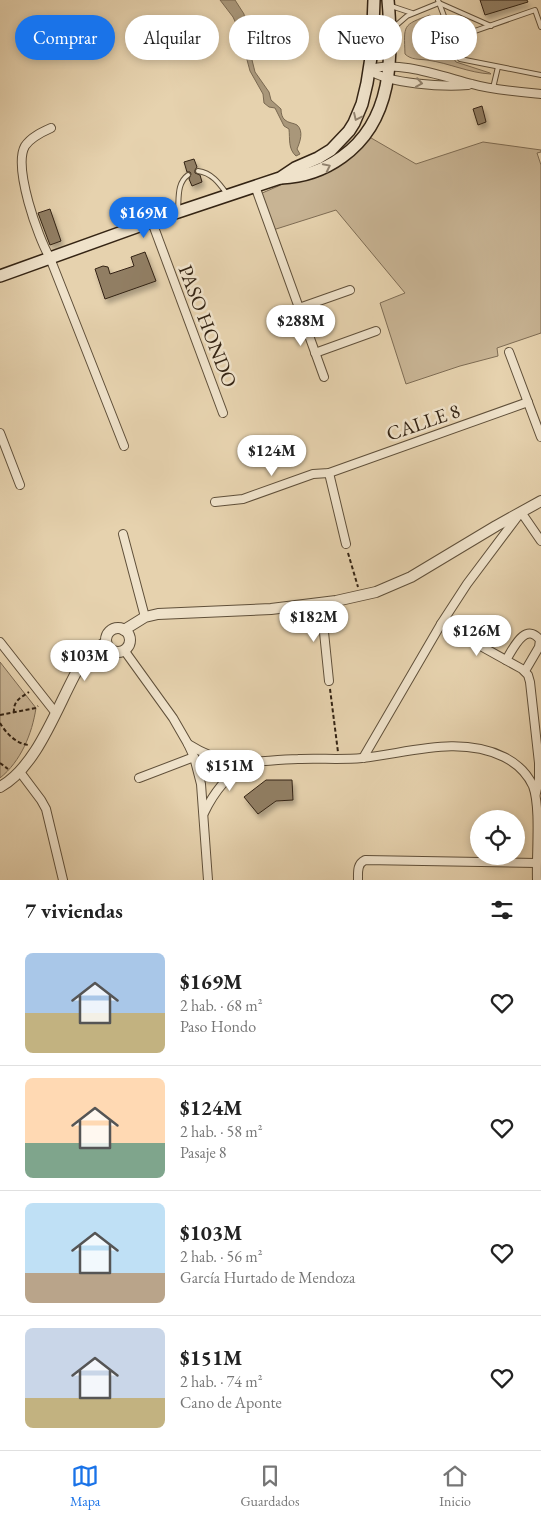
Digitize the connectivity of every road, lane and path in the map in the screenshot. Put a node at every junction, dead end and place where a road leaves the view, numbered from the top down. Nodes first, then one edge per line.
1 (374, 0) edge
2 (438, 1) edge
3 (388, 2) edge
4 (412, 13) junction
5 (389, 15) edge
6 (443, 15) edge
7 (402, 20) edge
8 (491, 26) junction
9 (541, 27) edge
10 (477, 31) edge
11 (389, 60) edge
12 (465, 60) edge
13 (389, 66) junction
14 (498, 67) junction
15 (369, 70) junction
16 (541, 75) edge
17 (388, 78) junction
18 (472, 85) junction
19 (494, 88) junction
20 (541, 94) edge
21 (51, 128) dead end
22 (198, 171) dead end
23 (188, 175) dead end
24 (280, 178) junction
25 (254, 186) junction
26 (228, 195) junction
27 (178, 212) junction
28 (152, 222) junction
29 (50, 258) junction
30 (0, 276) edge
31 (350, 290) dead end
32 (299, 308) junction
33 (376, 331) dead end
34 (509, 352) dead end
35 (315, 353) junction
36 (324, 377) dead end
37 (528, 402) junction
38 (223, 412) dead end
39 (0, 433) edge
40 (541, 437) edge
41 (124, 446) dead end
42 (329, 472) junction
43 (20, 485) dead end
44 (214, 502) dead end
45 (541, 502) edge
46 (521, 512) junction
47 (123, 534) dead end
48 (541, 540) edge
49 (346, 544) joint
50 (360, 596) junction
51 (321, 604) junction
52 (146, 617) junction
53 (441, 624) junction
54 (124, 630) junction
55 (0, 642) edge
56 (106, 642) junction
57 (124, 650) junction
58 (506, 660) junction
59 (525, 671) junction
60 (329, 680) joint
61 (26, 694) dead end
62 (36, 708) dead end
63 (14, 712) junction
64 (55, 712) junction
65 (0, 715) edge
66 (0, 723) edge
67 (4, 729) junction
68 (0, 730) edge
69 (188, 744) junction
70 (25, 745) dead end
71 (194, 757) junction
72 (363, 758) junction
73 (339, 759) junction
74 (0, 763) edge
75 (248, 763) junction
76 (9, 769) dead end
77 (20, 772) junction
78 (139, 778) dead end
79 (0, 787) edge
80 (536, 794) junction
81 (204, 813) junction
82 (536, 863) junction
83 (62, 880) edge
84 (208, 880) edge
85 (358, 880) edge
86 (537, 880) edge

1 - 15 main road
2 - 4 lane
2 - 6 lane
2 - 8 lane
3 - 4 lane
3 - 5 main road
4 - 7 lane
8 - 9 lane
8 - 10 lane
11 - 13 main road
12 - 14 lane
13 - 15 street
13 - 17 main road
13 - 18 street
14 - 16 lane
14 - 19 lane
15 - 17 street
15 -> 24 main road
17 -> 18 street
24 -> 17 main road
18 - 19 street
19 - 20 street
21 - 29 street
22 - 26 lane
23 - 27 lane
24 - 25 main road
25 - 26 main road
25 - 32 street
26 - 27 main road
27 - 28 main road
28 - 29 main road
28 - 38 street, PASO HONDO
29 - 30 main road
29 - 41 street
31 - 32 street
32 - 35 street
33 - 35 street
34 - 37 street
35 - 36 street
37 - 40 street
37 - 42 street, CALLE 8
39 - 43 street
42 - 44 street, CALLE 8
42 - 49 street
45 - 46 street
46 - 48 street
46 - 50 street
46 - 53 street
47 - 52 street
49 - 50 path
50 - 51 street
51 - 52 street
51 - 60 street
52 - 54 street
53 - 58 street
53 - 72 street
54 - 56 street
54 - 57 street
55 - 64 street
56 - 57 street
56 - 64 street
57 - 69 street
58 - 59 street
58 - 59 street
59 - 80 street
60 - 73 path
61 - 63 path
62 - 63 path
63 - 65 path
64 - 77 street
66 - 67 path
67 - 68 path
67 - 70 path
69 - 71 street
69 - 75 street
71 - 78 street
71 - 81 street
72 - 73 street
72 - 80 street
73 - 75 street
74 - 76 path
75 - 81 street
77 - 79 street
77 - 83 street
80 - 82 street
81 - 84 street
82 - 85 street
82 - 86 street

